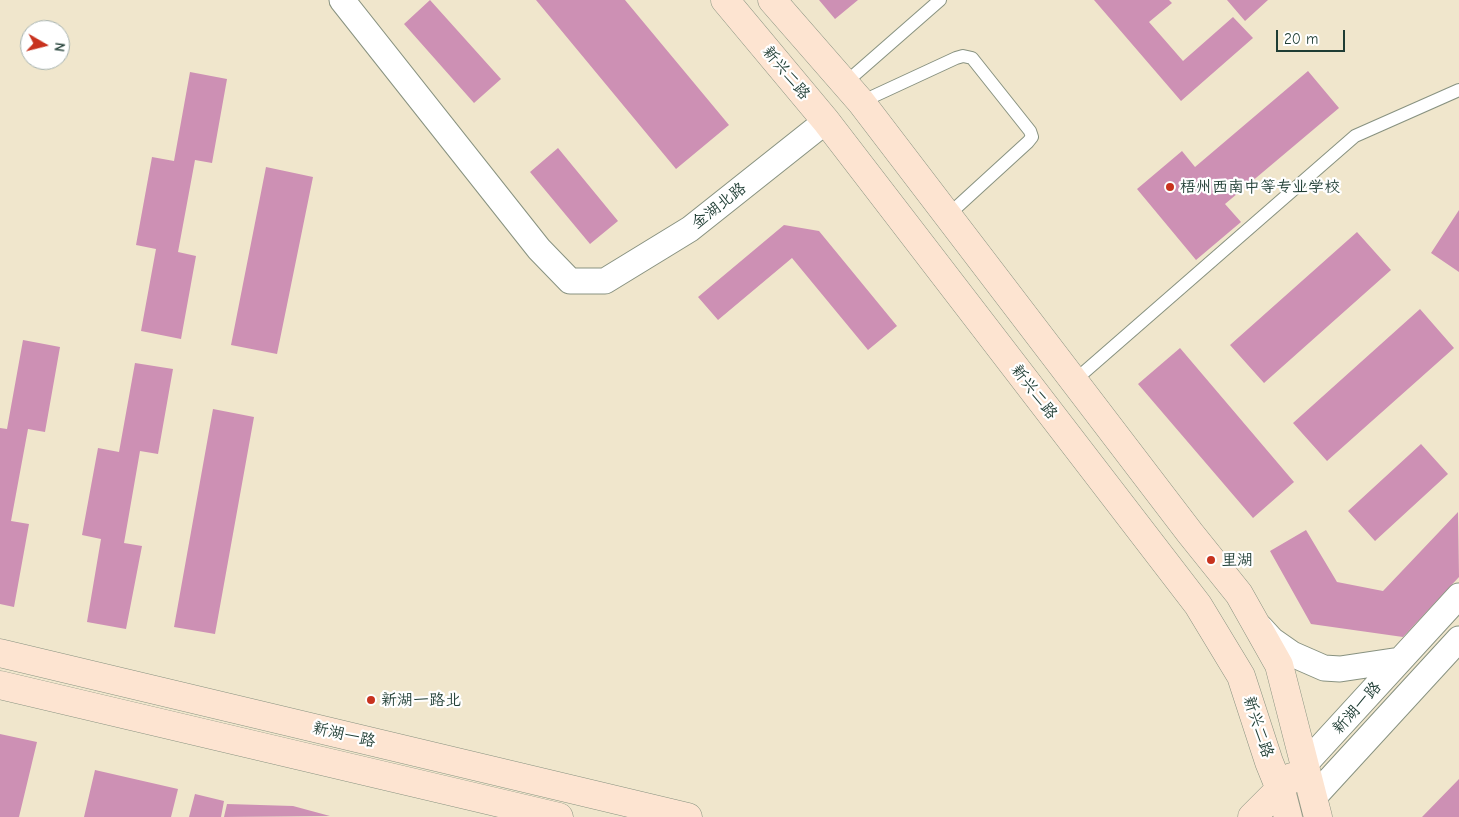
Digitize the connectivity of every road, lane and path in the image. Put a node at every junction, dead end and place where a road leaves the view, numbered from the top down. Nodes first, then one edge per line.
1 (342, 0) edge
2 (725, 0) edge
3 (772, 0) edge
4 (940, 0) edge
5 (1459, 90) edge
6 (852, 93) junction
7 (826, 121) junction
8 (947, 216) junction
9 (1074, 381) junction
10 (1459, 596) edge
11 (1254, 620) junction
12 (1459, 639) edge
13 (0, 653) edge
14 (1400, 660) junction
15 (0, 685) edge
16 (1305, 764) junction
17 (526, 778) junction
18 (1280, 789) junction
19 (1309, 810) edge
20 (518, 812) edge
21 (558, 817) edge
22 (688, 817) edge
23 (1252, 817) edge
24 (1288, 817) edge

1 - 7 street, 金湖北路
2 - 7 main road, 新兴二路
3 - 6 main road
4 - 6 lane
5 - 9 lane
6 - 8 main road
6 - 8 lane
7 - 18 main road, 新兴二路
8 - 9 main road
9 - 11 main road
10 - 14 street, 新湖一路
11 - 14 street
11 - 16 main road
12 - 19 street, 新湖一路
13 - 17 main road, 新湖一路
14 - 16 street, 新湖一路
15 - 20 main road, 新湖一路
16 - 18 main road, 新湖一路
16 - 19 main road
17 - 20 street
17 - 22 main road, 新湖一路
18 - 23 main road, 新湖一路
18 - 24 main road, 新兴二路
20 - 21 main road, 新湖一路

